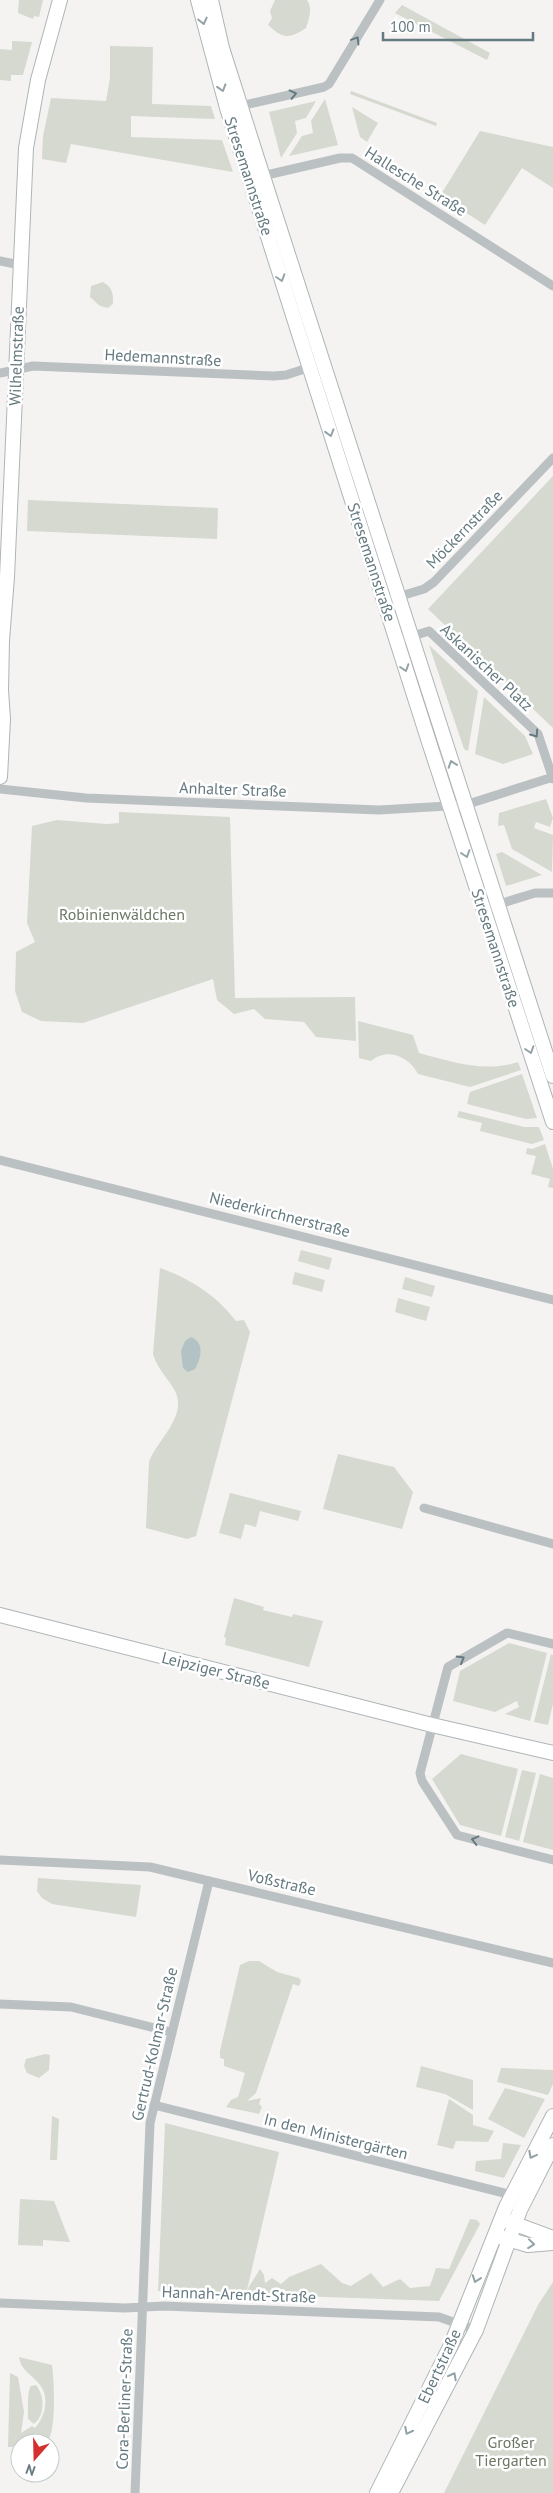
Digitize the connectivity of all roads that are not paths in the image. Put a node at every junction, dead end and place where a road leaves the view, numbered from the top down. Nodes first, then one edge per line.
1 (60, 0) edge
2 (198, 0) edge
3 (211, 0) edge
4 (380, 0) edge
5 (234, 107) junction
6 (256, 177) junction
7 (0, 261) edge
8 (20, 265) junction
9 (553, 286) edge
10 (317, 365) junction
11 (16, 369) junction
12 (0, 373) edge
13 (553, 458) edge
14 (398, 597) junction
15 (2, 602) edge
16 (384, 602) junction
17 (411, 637) junction
18 (397, 641) junction
19 (0, 776) edge
20 (553, 777) edge
21 (0, 789) edge
22 (465, 805) junction
23 (451, 807) junction
24 (553, 893) edge
25 (498, 904) junction
26 (483, 909) junction
27 (507, 934) junction
28 (493, 939) junction
29 (537, 1027) junction
30 (524, 1032) junction
31 (553, 1076) edge
32 (552, 1115) edge
33 (0, 1160) edge
34 (553, 1300) edge
35 (424, 1508) dead end
36 (553, 1544) edge
37 (0, 1615) edge
38 (553, 1644) edge
39 (432, 1724) junction
40 (553, 1753) edge
41 (0, 1860) edge
42 (553, 1860) edge
43 (209, 1881) junction
44 (553, 1964) edge
45 (0, 2004) edge
46 (171, 2032) junction
47 (154, 2105) junction
48 (553, 2116) edge
49 (553, 2145) edge
50 (512, 2195) junction
51 (500, 2219) junction
52 (515, 2224) junction
53 (493, 2235) junction
54 (553, 2238) edge
55 (509, 2240) junction
56 (553, 2244) edge
57 (0, 2303) edge
58 (143, 2307) junction
59 (460, 2324) junction
60 (476, 2330) junction
61 (135, 2493) edge
62 (377, 2493) edge
63 (391, 2493) edge

1 - 8 main road, Wilhelmstraße
2 -> 5 main road, Stresemannstraße
3 - 5 main road, Stresemannstraße
5 -> 4 street
5 - 6 main road, Stresemannstraße
6 - 9 street, Hallesche Straße
6 - 10 main road, Stresemannstraße
7 - 8 street
8 - 11 main road, Wilhelmstraße
10 - 11 street, Hedemannstraße
10 - 14 main road, Stresemannstraße
10 -> 16 main road, Stresemannstraße
11 - 12 street, Hedemannstraße
11 - 15 main road, Wilhelmstraße
13 - 14 street, Möckernstraße
14 - 16 street, Möckernstraße
14 - 17 main road, Stresemannstraße
15 - 19 main road, Wilhelmstraße
16 - 18 main road, Stresemannstraße
17 - 18 street, Askanischer Platz
17 -> 20 street, Askanischer Platz
22 -> 17 main road, Stresemannstraße
18 -> 23 main road, Stresemannstraße
20 - 22 street, Anhalter Straße
21 - 23 street, Anhalter Straße
22 - 23 street, Anhalter Straße
22 - 25 main road, Stresemannstraße
23 -> 26 main road, Stresemannstraße
24 - 25 street
25 - 26 street
25 - 27 main road, Stresemannstraße
26 - 28 main road, Stresemannstraße
27 - 28 main road
27 - 29 main road, Stresemannstraße
28 - 30 main road, Stresemannstraße
29 - 30 main road
29 - 31 main road, Stresemannstraße
30 -> 32 main road, Stresemannstraße
33 - 34 street, Niederkirchnerstraße
35 - 36 street
37 - 39 main road, Leipziger Straße
39 -> 38 street
39 - 40 main road, Leipziger Straße
42 -> 39 street
41 - 43 street, Voßstraße
43 - 44 street, Voßstraße
43 - 46 street, Gertrud-Kolmar-Straße
45 - 46 street
46 - 47 street, Gertrud-Kolmar-Straße
47 - 50 street, In den Ministergärten
47 - 58 street, Gertrud-Kolmar-Straße
48 -> 50 main road, Ebertstraße
49 - 52 main road, Ebertstraße
50 - 51 main road, Ebertstraße
51 - 52 main road
51 - 53 main road, Ebertstraße
52 - 54 main road
52 - 55 main road, Ebertstraße
53 - 55 main road
53 -> 59 main road, Ebertstraße
55 -> 56 main road
55 - 60 main road, Ebertstraße
57 - 58 street, Hannah-Arendt-Straße
58 - 59 street, Hannah-Arendt-Straße
58 - 61 street, Cora-Berliner-Straße
59 - 60 street, Hannah-Arendt-Straße
59 -> 62 main road, Ebertstraße
63 -> 60 main road, Ebertstraße

